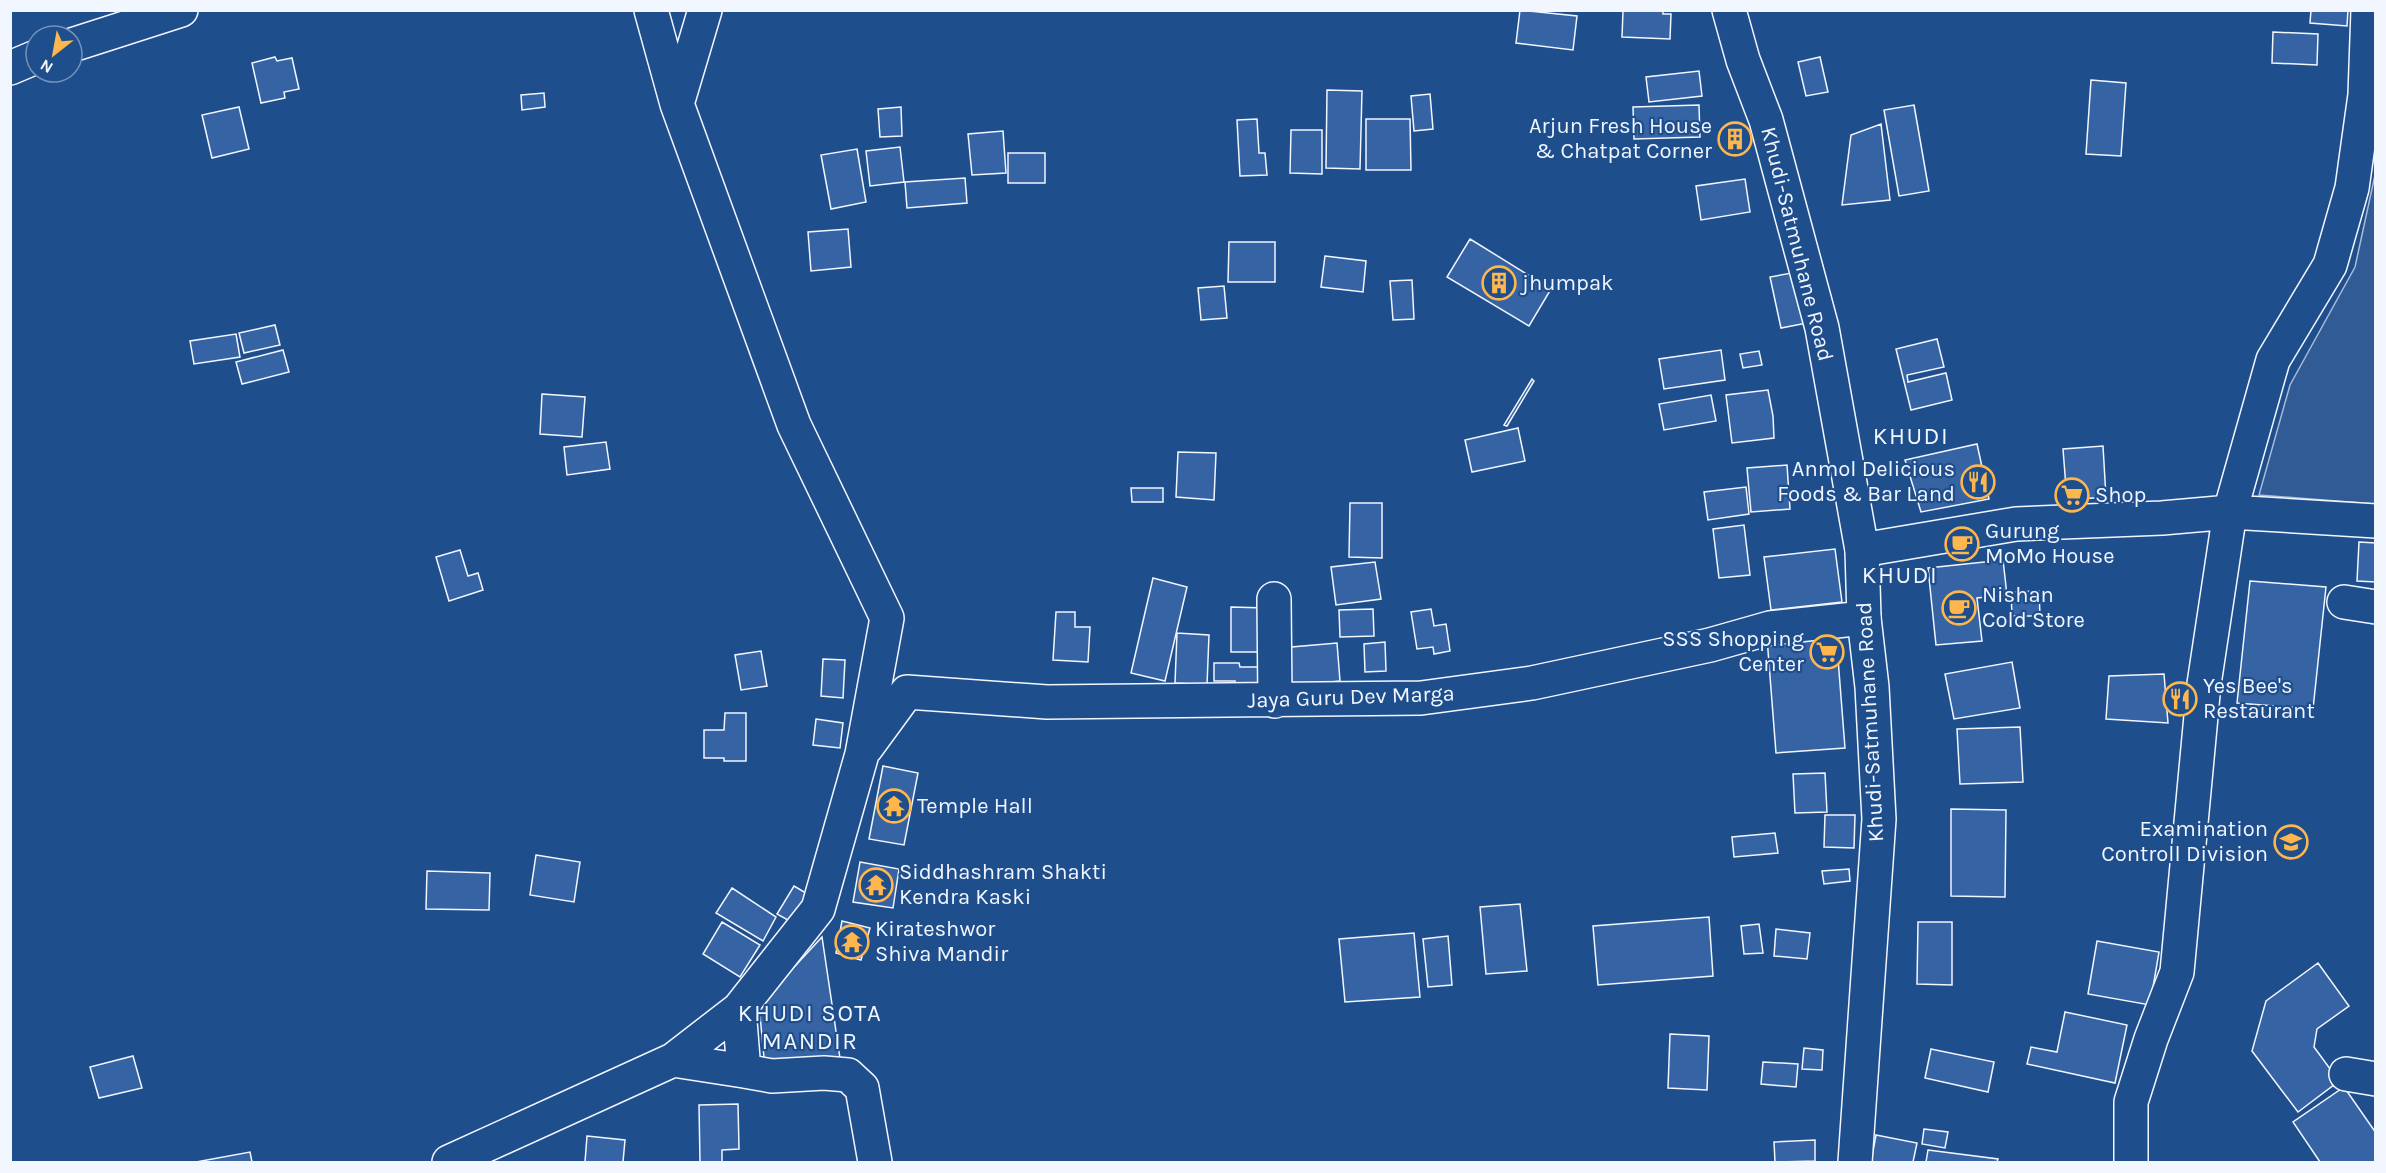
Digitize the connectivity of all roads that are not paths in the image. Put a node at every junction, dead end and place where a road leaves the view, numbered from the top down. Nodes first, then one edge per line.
1 (181, 10) edge
2 (651, 10) edge
3 (705, 10) edge
4 (1729, 10) edge
5 (2368, 10) edge
6 (84, 41) edge
7 (24, 62) edge
8 (10, 68) edge
9 (677, 104) junction
10 (2230, 512) junction
11 (2376, 521) edge
12 (1862, 550) junction
13 (1274, 599) dead end
14 (2344, 602) dead end
15 (2376, 607) edge
16 (1864, 618) junction
17 (881, 648) junction
18 (908, 692) junction
19 (1275, 701) junction
20 (862, 754) junction
21 (739, 1009) junction
22 (673, 1060) junction
23 (744, 1071) junction
24 (449, 1162) edge
25 (875, 1162) edge
26 (1855, 1162) edge
27 (2131, 1162) edge

1 - 6 street
2 - 9 street
3 - 9 street
4 - 12 street, Khudi-Satmuhane Road
5 - 10 street
7 - 8 street
9 - 17 street
10 - 11 street
10 - 12 street
10 - 27 street
12 - 16 street, Khudi-Satmuhane Road
13 - 19 street
14 - 15 street
16 - 19 street, Jaya Guru Dev Marga
16 - 26 street, Khudi-Satmuhane Road
17 - 18 street
17 - 20 street
18 - 19 street, Jaya Guru Dev Marga
18 - 20 street
20 - 21 street
21 - 22 street
21 - 23 street
22 - 23 street
22 - 24 street
23 - 25 street

